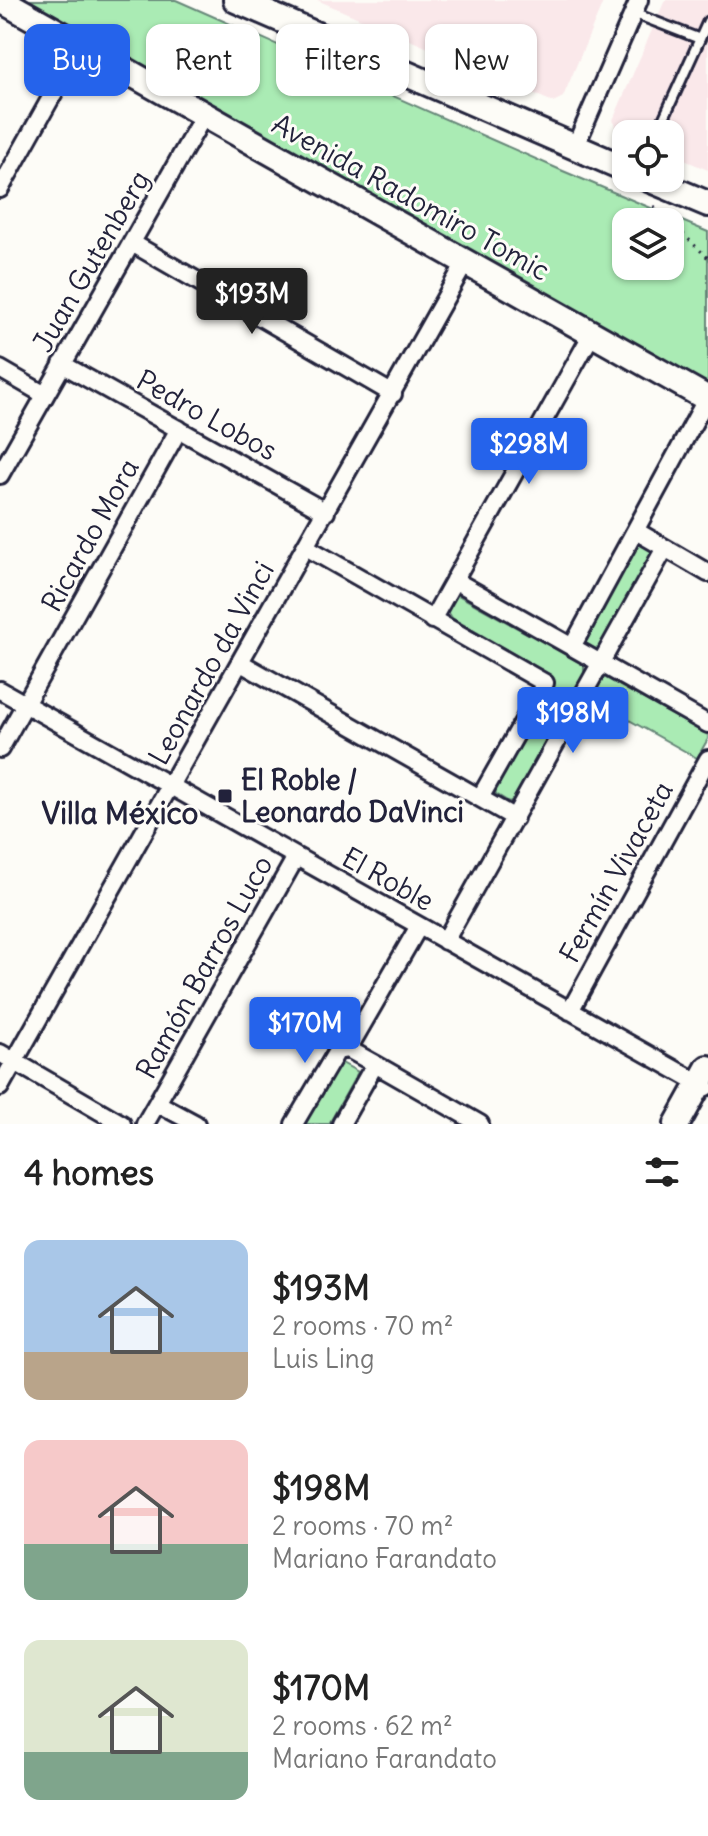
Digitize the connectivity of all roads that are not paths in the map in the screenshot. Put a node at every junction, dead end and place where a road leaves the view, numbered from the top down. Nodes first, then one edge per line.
1 (1, 0) edge
2 (236, 0) edge
3 (636, 7) edge
4 (708, 21) edge
5 (45, 24) edge
6 (700, 39) junction
7 (130, 72) edge
8 (52, 96) edge
9 (204, 115) junction
10 (663, 120) dead end
11 (575, 147) junction
12 (612, 163) edge
13 (0, 189) edge
14 (656, 192) edge
15 (708, 204) edge
16 (132, 243) junction
17 (465, 263) junction
18 (592, 334) junction
19 (62, 364) junction
20 (0, 369) edge
21 (393, 394) junction
22 (45, 395) junction
23 (707, 398) edge
24 (179, 429) junction
25 (0, 475) edge
26 (326, 512) junction
27 (636, 531) junction
28 (306, 547) junction
29 (665, 548) junction
30 (708, 573) edge
31 (454, 580) junction
32 (432, 620) junction
33 (572, 647) junction
34 (241, 663) junction
35 (601, 663) junction
36 (0, 690) edge
37 (25, 704) junction
38 (708, 724) edge
39 (0, 749) edge
40 (708, 759) edge
41 (171, 787) junction
42 (480, 798) junction
43 (515, 818) junction
44 (296, 857) junction
45 (419, 926) junction
46 (445, 941) junction
47 (570, 1011) junction
48 (348, 1049) junction
49 (7, 1058) edge
50 (375, 1064) junction
51 (705, 1080) edge
52 (0, 1087) edge
53 (157, 1103) junction
54 (122, 1124) edge
55 (145, 1124) edge
56 (196, 1124) edge
57 (294, 1124) edge
58 (341, 1124) edge
59 (480, 1124) edge
60 (677, 1124) edge

1 - 5 street, Avenida Radomiro Tomic
2 - 11 street
3 - 6 lane
3 - 11 street
4 - 6 lane
6 - 10 lane
7 - 9 street, Avenida Radomiro Tomic
8 - 13 street
9 - 16 street, Juan Gutenberg
9 - 17 street, Avenida Radomiro Tomic
11 - 12 street
14 - 15 street
16 - 19 street, Juan Gutenberg
16 - 21 street
17 - 18 street, Avenida Radomiro Tomic
17 - 21 street, Leonardo da Vinci
18 - 23 street, Avenida Radomiro Tomic
18 - 31 street
19 - 22 street, Juan Gutenberg
19 - 24 street, Pedro Lobos
20 - 22 street
21 - 26 street, Leonardo da Vinci
22 - 25 street, Juan Gutenberg
23 - 27 street
24 - 26 street, Pedro Lobos
24 - 37 street, Ricardo Mora
26 - 28 street, Leonardo da Vinci
27 - 29 street
27 - 33 street
28 - 32 street
28 - 34 street, Leonardo da Vinci
29 - 30 street
29 - 35 street
31 - 32 street
31 - 33 street
32 - 42 street
33 - 35 street
34 - 41 street, Leonardo da Vinci
34 - 42 street
35 - 38 street
35 - 43 street
36 - 37 street, El Roble
37 - 39 street, Ricardo Mora
37 - 41 street, El Roble
40 - 47 street, Fermín Vivaceta
41 - 44 street, El Roble
41 - 49 street, Leonardo da Vinci
42 - 43 street
43 - 46 street
44 - 45 street, El Roble
44 - 53 street, Ramón Barros Luco
45 - 46 street, El Roble
45 - 48 street
46 - 47 street, El Roble
47 - 51 street, El Roble
48 - 50 street
48 - 57 street
49 - 52 street, Leonardo da Vinci
49 - 54 street
50 - 58 street
50 - 59 street
51 - 60 street
53 - 55 street, Ramón Barros Luco
53 - 56 street

